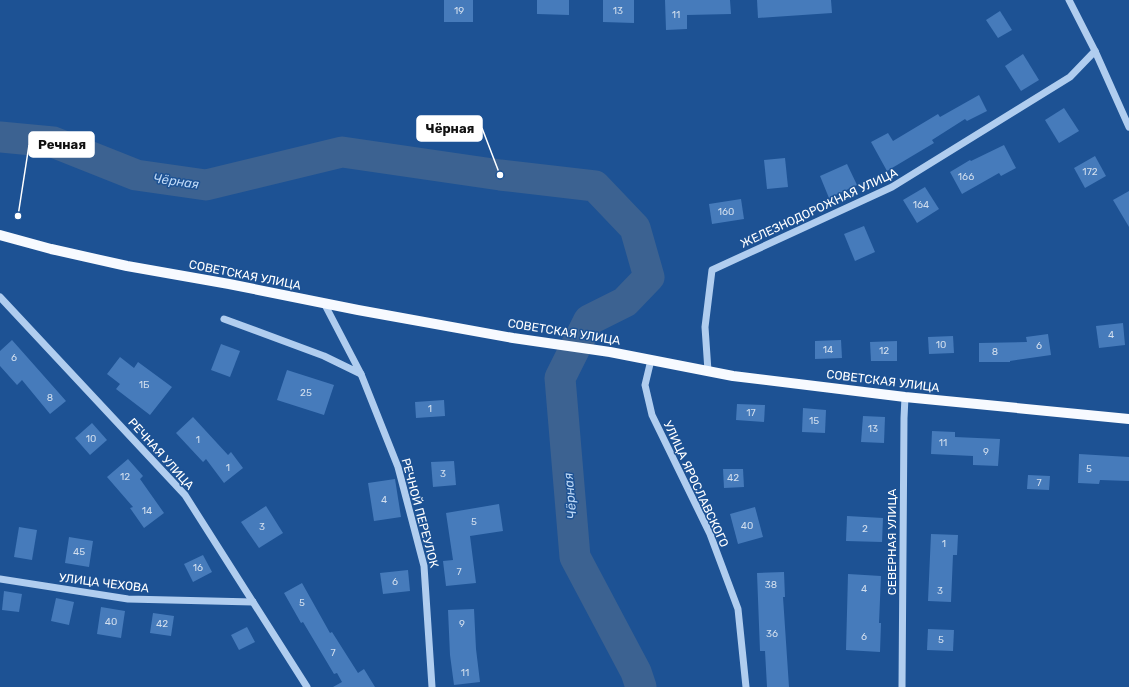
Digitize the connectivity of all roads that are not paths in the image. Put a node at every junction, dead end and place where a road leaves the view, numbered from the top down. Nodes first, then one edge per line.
1 (1069, 0) edge
2 (1095, 51) junction
3 (1129, 127) edge
4 (0, 235) edge
5 (0, 297) edge
6 (324, 303) junction
7 (224, 318) dead end
8 (651, 360) junction
9 (708, 371) junction
10 (361, 374) junction
11 (906, 397) junction
12 (1129, 419) edge
13 (0, 579) edge
14 (253, 602) junction
15 (307, 687) edge
16 (432, 687) edge
17 (746, 687) edge
18 (902, 687) edge

1 - 2 street
2 - 3 street
2 - 9 street, ЖЕЛЕЗНОДОРОЖНАЯ УЛИЦА
4 - 6 main road, СОВЕТСКАЯ УЛИЦА
5 - 14 street, РЕЧНАЯ УЛИЦА
6 - 8 main road, СОВЕТСКАЯ УЛИЦА
6 - 10 street, РЕЧНОЙ ПЕРЕУЛОК
7 - 10 street
8 - 9 main road, СОВЕТСКАЯ УЛИЦА
8 - 17 street, УЛИЦА ЯРОСЛАВСКОГО
9 - 11 main road, СОВЕТСКАЯ УЛИЦА
10 - 16 street, РЕЧНОЙ ПЕРЕУЛОК
11 - 12 main road, СОВЕТСКАЯ УЛИЦА
11 - 18 street, СЕВЕРНАЯ УЛИЦА
13 - 14 street, УЛИЦА ЧЕХОВА
14 - 15 street, РЕЧНАЯ УЛИЦА

